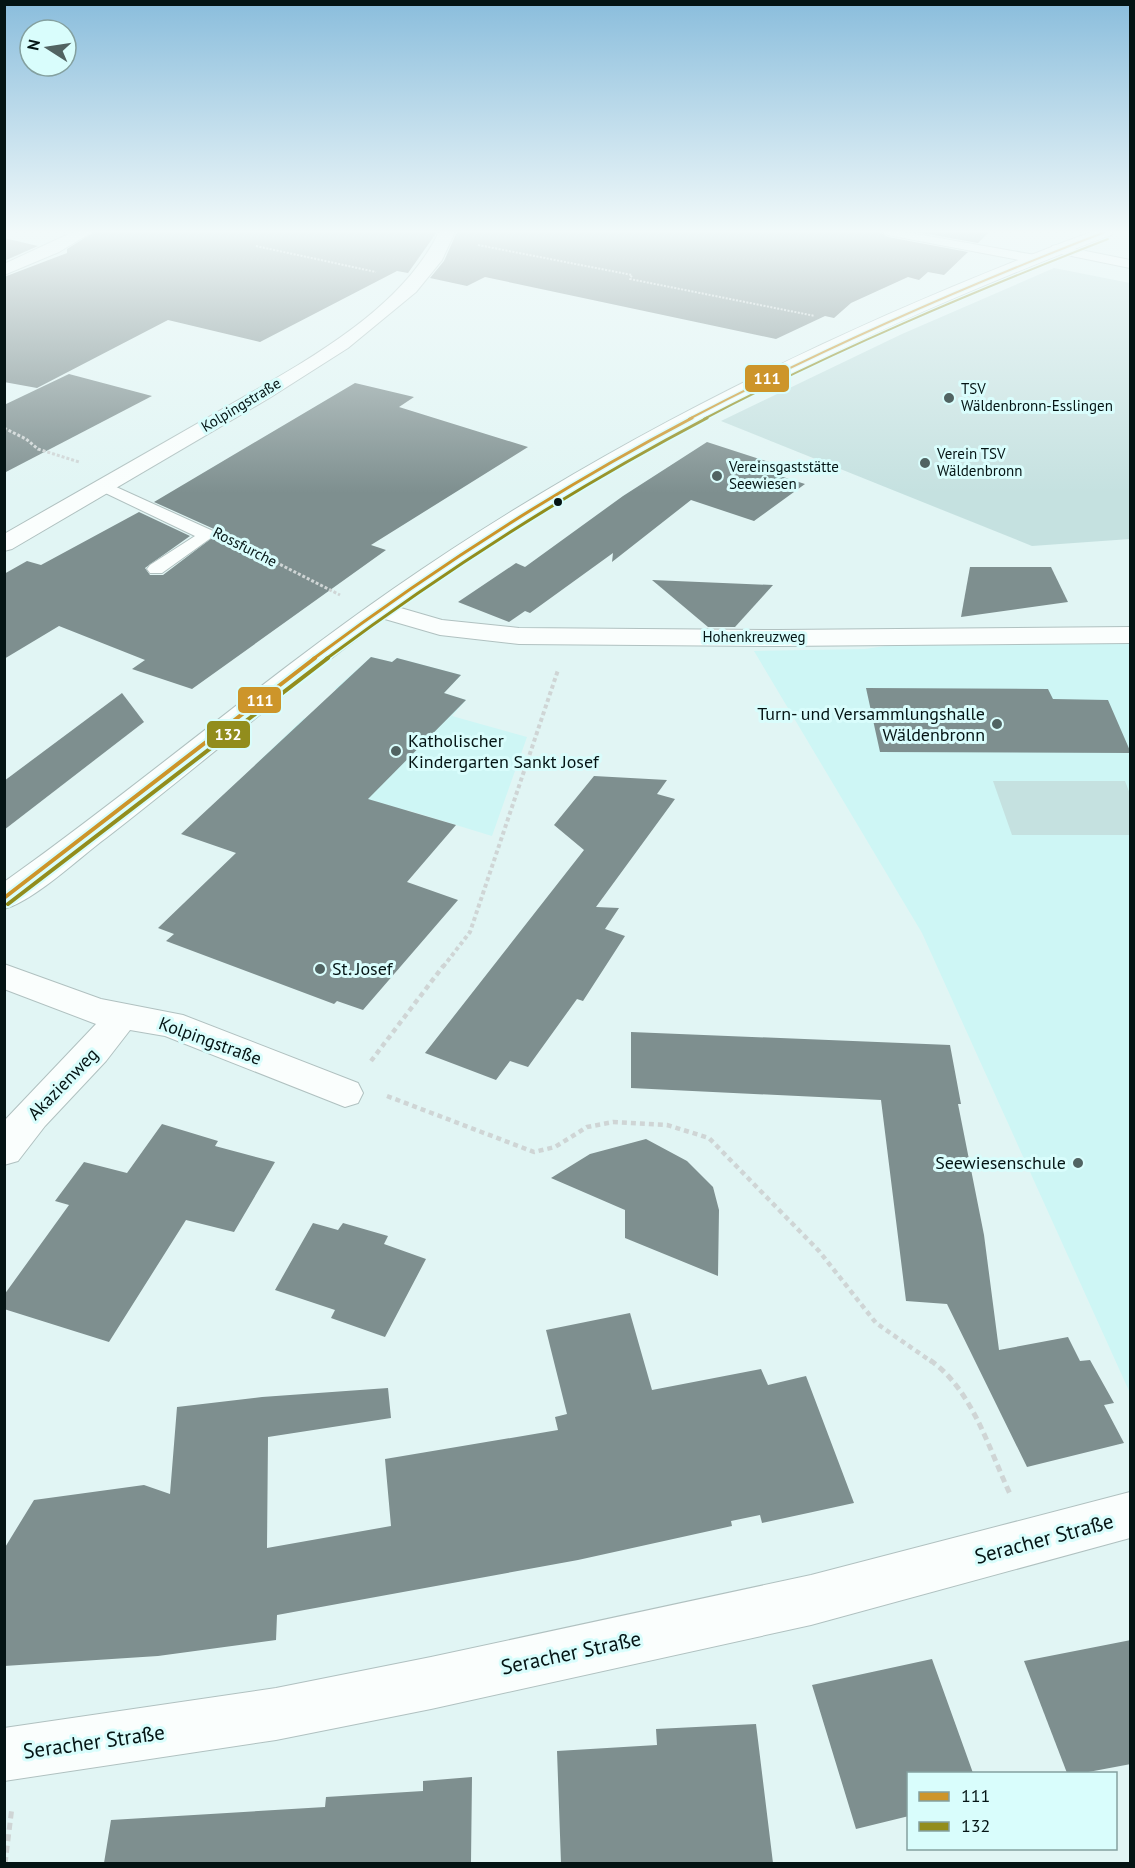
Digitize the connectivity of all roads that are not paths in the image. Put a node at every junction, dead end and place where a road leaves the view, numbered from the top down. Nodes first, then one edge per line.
1 (373, 319) edge
2 (889, 319) edge
3 (103, 486) junction
4 (4, 544) edge
5 (156, 569) dead end
6 (380, 610) junction
7 (1131, 635) edge
8 (4, 898) edge
9 (4, 976) edge
10 (120, 1017) junction
11 (345, 1093) road end
12 (4, 1150) edge
13 (1131, 1515) edge
14 (4, 1755) edge

1 - 3 street, Kolpingstraße
2 - 6 street
3 - 4 street, Kolpingstraße
3 - 5 lane
6 - 7 street, Hohenkreuzweg
6 - 8 street
9 - 10 street, Kolpingstraße
10 - 11 street, Kolpingstraße
10 - 12 street, Akazienweg
13 - 14 street, Seracher Straße

